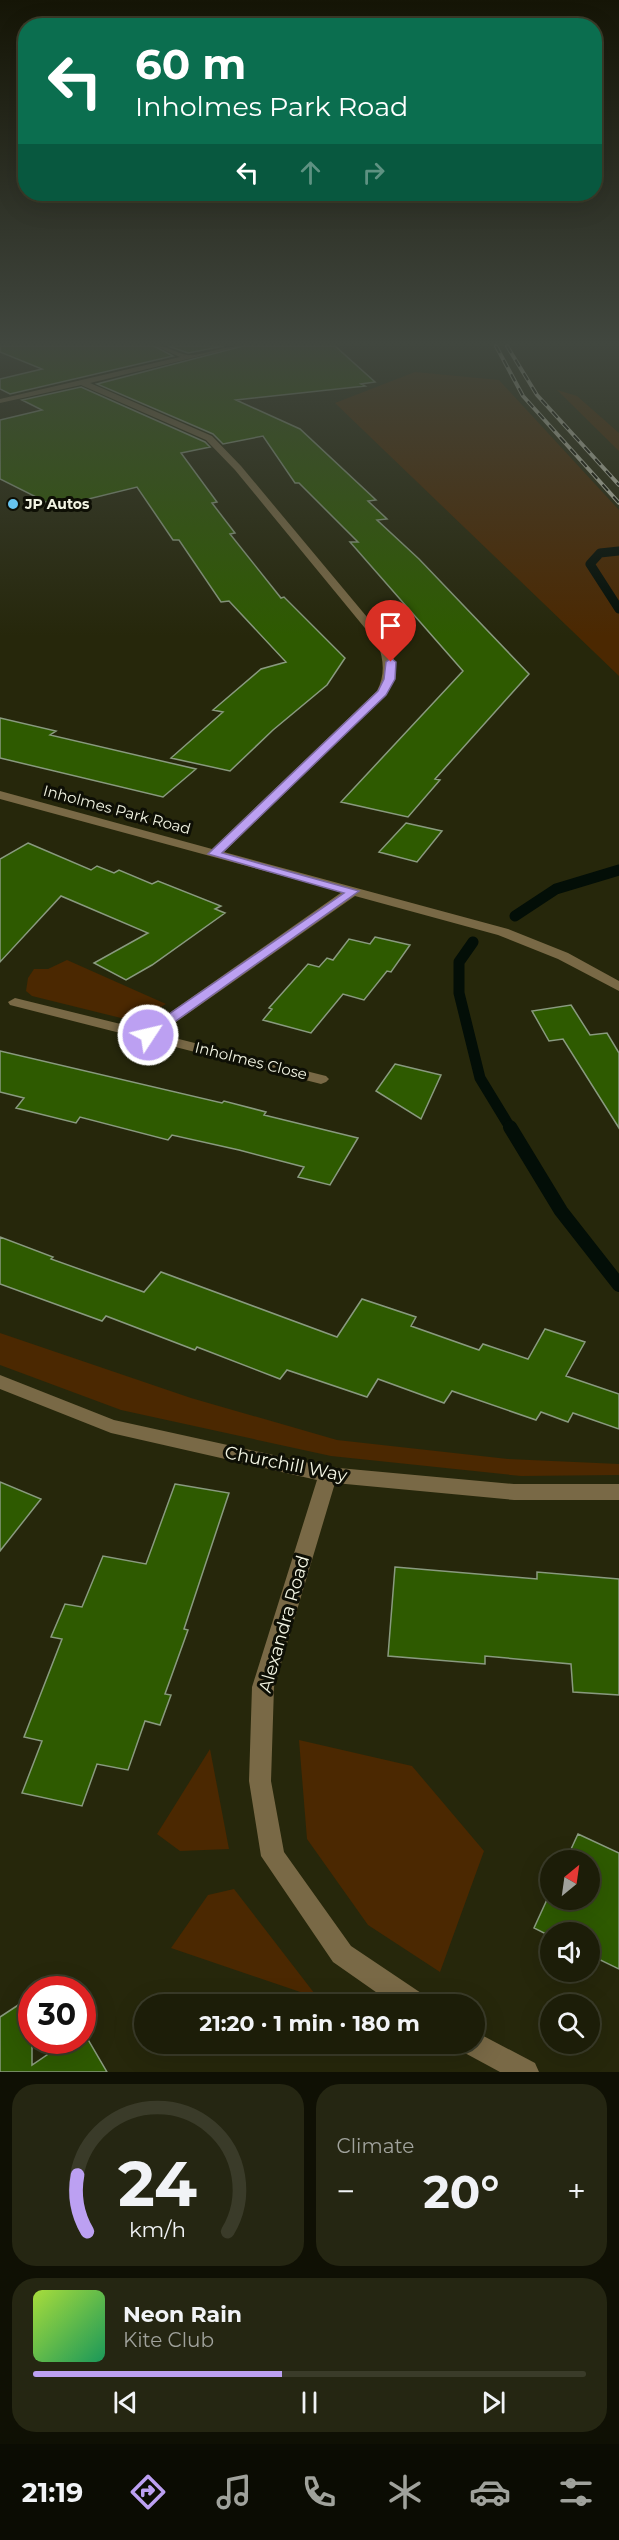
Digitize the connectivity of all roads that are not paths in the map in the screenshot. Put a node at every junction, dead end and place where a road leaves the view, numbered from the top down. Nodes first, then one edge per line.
1 (213, 443) edge
2 (0, 795) edge
3 (214, 854) junction
4 (353, 891) junction
5 (619, 987) edge
6 (15, 1002) dead end
7 (148, 1035) junction
8 (321, 1079) dead end
9 (0, 1382) edge
10 (328, 1475) junction
11 (619, 1492) edge
12 (400, 1994) edge
13 (485, 2050) edge
14 (526, 2072) edge

1 - 3 street
2 - 3 street, Inholmes Park Road
3 - 4 street, Inholmes Park Road
4 - 5 street, Inholmes Park Road
4 - 7 street
6 - 7 street, Inholmes Close
7 - 8 street, Inholmes Close
9 - 10 street, Churchill Way
10 - 11 street, Churchill Way
10 - 12 street, Alexandra Road
13 - 14 street

